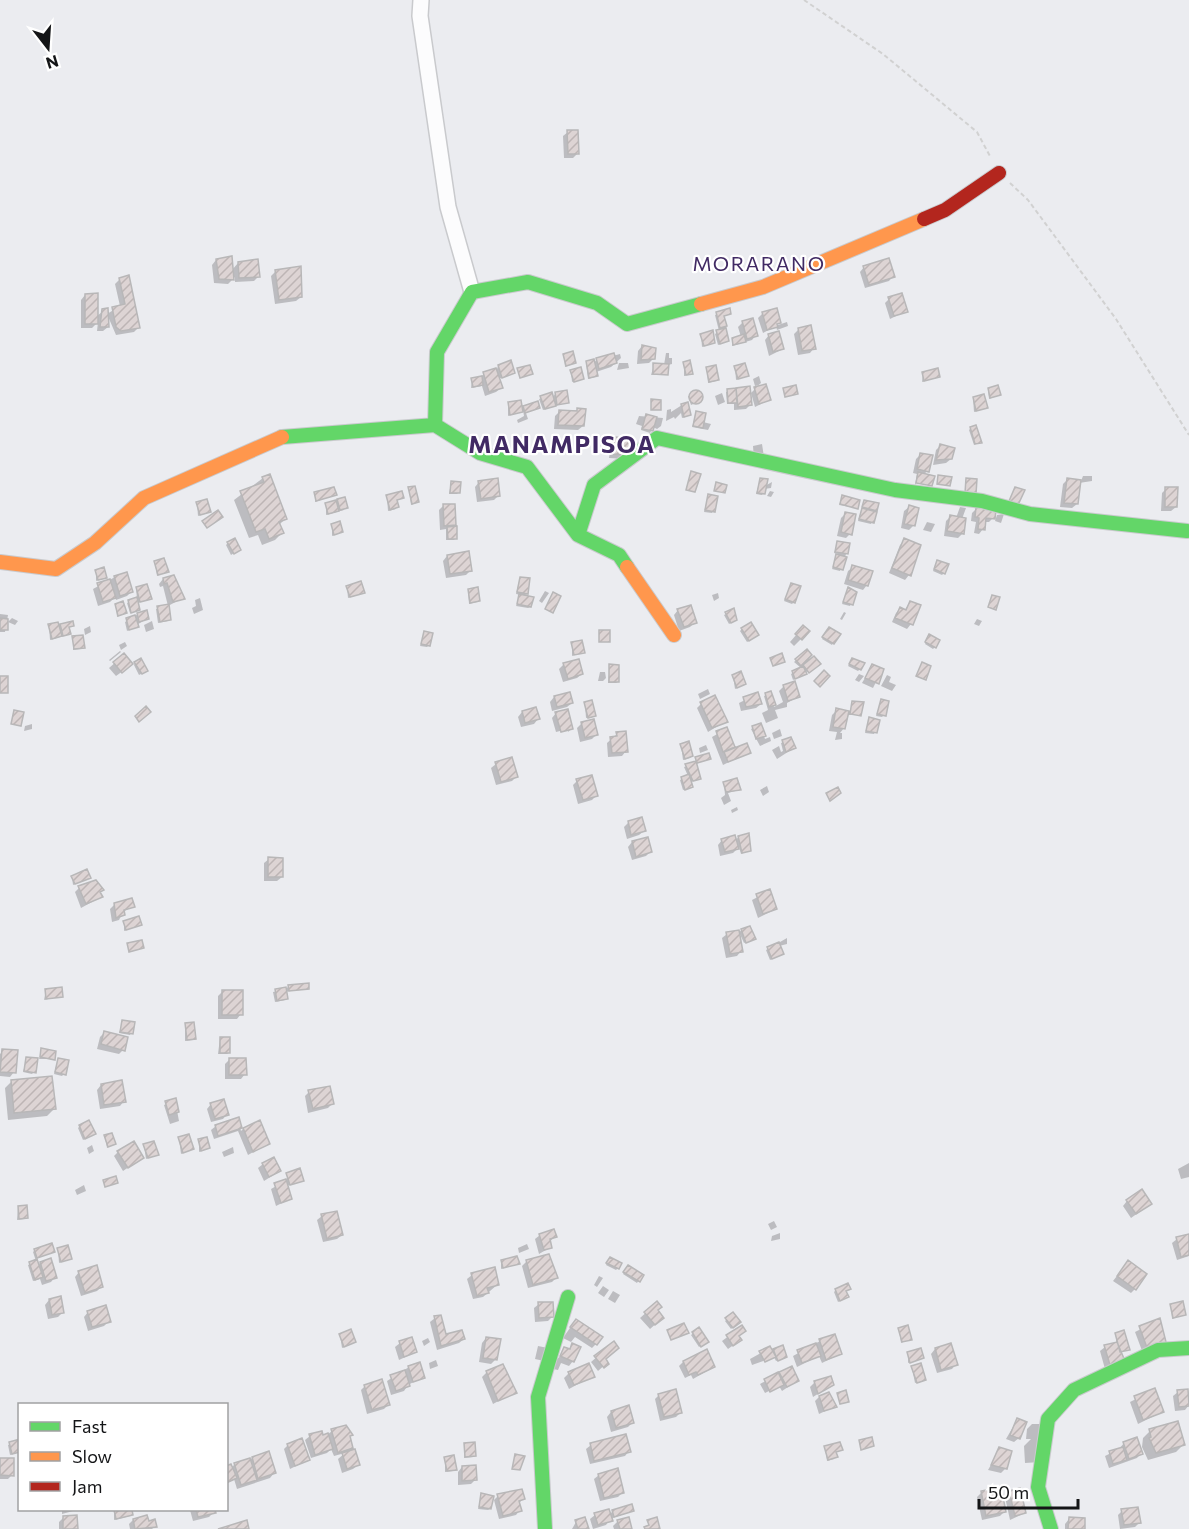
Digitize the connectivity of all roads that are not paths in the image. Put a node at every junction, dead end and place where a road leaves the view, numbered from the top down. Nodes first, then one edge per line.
1 (421, 0) edge
2 (999, 173) road end
3 (472, 292) junction
4 (435, 425) junction
5 (1187, 531) dead end
6 (578, 535) junction
7 (0, 562) edge
8 (674, 635) dead end
9 (568, 1297) dead end
10 (1189, 1348) edge
11 (545, 1529) edge
12 (1051, 1529) edge

1 - 3 street
2 - 3 street
3 - 4 street
4 - 6 street
4 - 7 street
5 - 6 street
6 - 8 street
9 - 11 street
10 - 12 street

